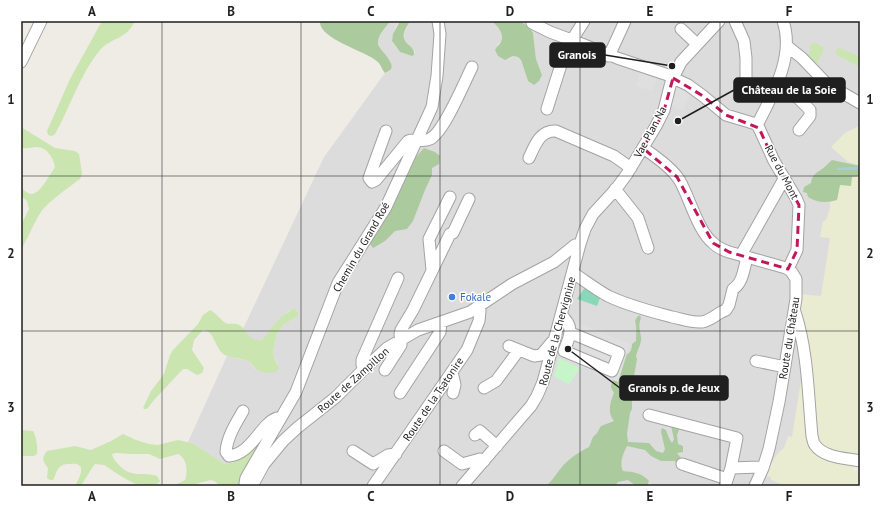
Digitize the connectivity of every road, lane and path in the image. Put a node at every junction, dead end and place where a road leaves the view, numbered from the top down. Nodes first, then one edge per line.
1 (41, 21) edge
2 (438, 21) edge
3 (553, 21) edge
4 (584, 21) edge
5 (625, 21) edge
6 (719, 21) edge
7 (735, 21) edge
8 (783, 21) edge
9 (534, 23) edge
10 (681, 29) dead end
11 (550, 32) junction
12 (573, 40) junction
13 (697, 44) junction
14 (787, 46) junction
15 (609, 56) junction
16 (21, 62) edge
17 (472, 67) dead end
18 (673, 77) junction
19 (746, 86) dead end
20 (774, 90) junction
21 (860, 103) edge
22 (547, 109) dead end
23 (757, 125) junction
24 (799, 130) dead end
25 (386, 131) dead end
26 (416, 140) junction
27 (643, 148) junction
28 (530, 158) dead end
29 (631, 168) junction
30 (784, 179) junction
31 (616, 189) junction
32 (450, 197) dead end
33 (469, 199) dead end
34 (580, 244) junction
35 (648, 248) dead end
36 (744, 256) junction
37 (788, 269) junction
38 (432, 270) junction
39 (573, 273) junction
40 (398, 278) dead end
41 (479, 307) junction
42 (795, 309) junction
43 (561, 315) junction
44 (441, 323) junction
45 (574, 335) junction
46 (555, 338) junction
47 (400, 340) junction
48 (756, 361) dead end
49 (785, 367) junction
50 (364, 368) junction
51 (385, 370) dead end
52 (452, 372) junction
53 (484, 388) dead end
54 (400, 393) dead end
55 (453, 393) dead end
56 (243, 411) dead end
57 (649, 414) dead end
58 (279, 418) junction
59 (475, 435) dead end
60 (497, 446) junction
61 (353, 451) dead end
62 (444, 451) dead end
63 (396, 454) junction
64 (484, 461) junction
65 (860, 461) edge
66 (682, 464) dead end
67 (763, 468) junction
68 (728, 478) edge
69 (246, 486) edge
70 (252, 486) edge
71 (373, 486) edge
72 (462, 486) edge
73 (755, 486) edge

1 - 16 street
2 - 26 street, Chemin du Grand Roé
3 - 11 street
4 - 12 street
5 - 15 street
6 - 13 street, Vae Plan Na
7 - 19 street
8 - 14 street
9 - 11 street
10 - 13 street
11 - 12 street
12 - 15 street
12 - 22 street
13 - 18 street, Vae Plan Na
14 - 20 street
14 - 21 street
15 - 18 street
17 - 26 street
18 - 23 street
18 - 27 street, Vae Plan Na
20 - 23 street
20 - 24 street
23 - 30 street, Rue du Mont
25 - 26 street
26 - 58 street, Chemin du Grand Roé
27 - 29 street, Vae Plan Na
27 - 36 street
28 - 29 street
29 - 31 street, Vae Plan Na
30 - 36 street
30 - 37 street, Rue du Mont
31 - 34 street, Vae Plan Na
31 - 35 street
32 - 38 street
33 - 38 street
34 - 39 street, Route de la Chervignine
34 - 41 street, Route de Zampillon
36 - 37 street
36 - 39 street
37 - 42 street, Route du Château
38 - 47 street
39 - 43 street, Route de la Chervignine
40 - 50 street
41 - 44 street, Route de Zampillon
41 - 52 street, Route de la Tsatonire
42 - 49 street, Route du Château
42 - 65 street
43 - 45 street
43 - 46 street, Route de la Chervignine
44 - 47 street, Route de Zampillon
44 - 54 street
45 - 45 street
46 - 53 street
46 - 60 street, Route de la Chervignine
47 - 50 street, Route de Zampillon
47 - 51 street
48 - 49 street
49 - 67 street, Route du Château
50 - 70 street, Route de Zampillon
52 - 55 street
52 - 63 street, Route de la Tsatonire
56 - 58 street
57 - 68 street
58 - 69 street, Chemin du Grand Roé
59 - 60 street
60 - 64 street, Route de la Chervignine
61 - 63 street
62 - 64 street
63 - 71 street, Route de la Tsatonire
64 - 72 street, Route de la Chervignine
66 - 68 street
67 - 68 street
67 - 73 street, Route du Château

